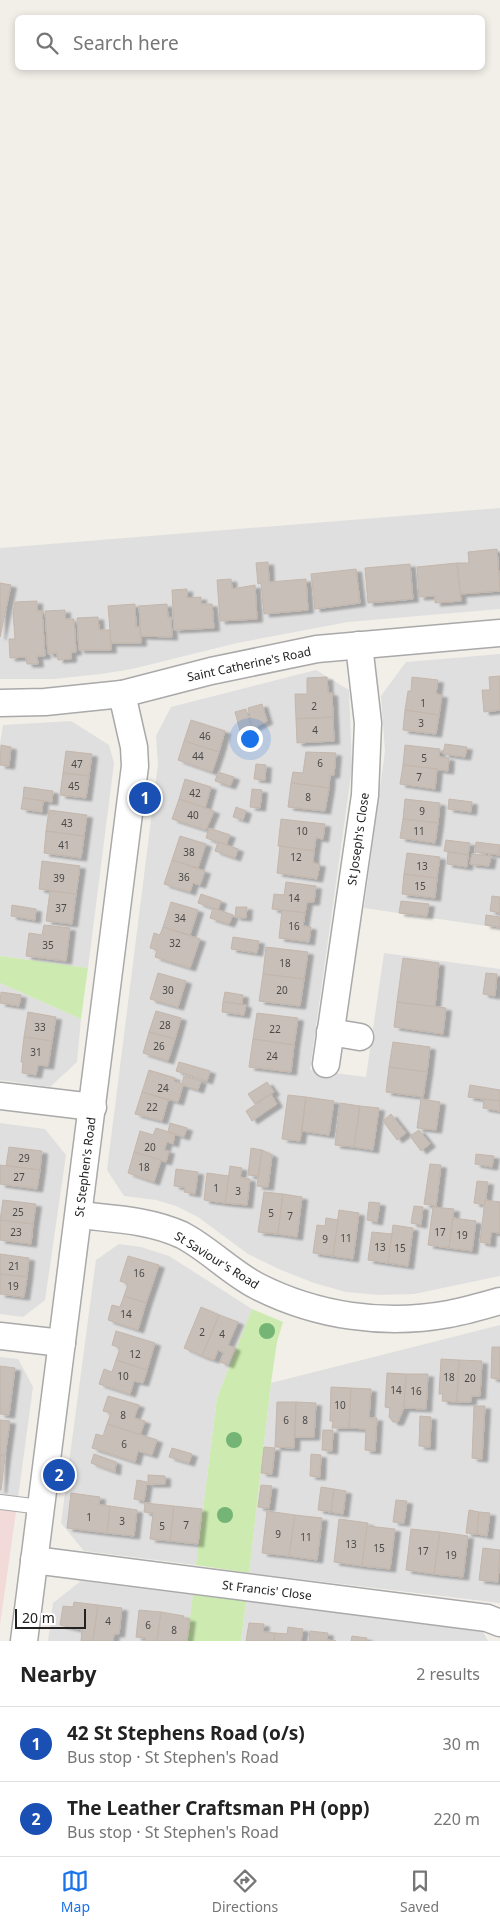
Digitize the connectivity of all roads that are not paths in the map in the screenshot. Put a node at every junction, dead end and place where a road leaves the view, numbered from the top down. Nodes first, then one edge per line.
1 (500, 633) edge
2 (359, 645) junction
3 (122, 694) junction
4 (0, 703) edge
5 (330, 1032) junction
6 (360, 1037) dead end
7 (326, 1064) dead end
8 (0, 1096) edge
9 (92, 1107) junction
10 (79, 1215) junction
11 (500, 1302) edge
12 (0, 1336) edge
13 (62, 1343) junction
14 (0, 1502) edge
15 (41, 1507) junction
16 (34, 1560) junction
17 (500, 1623) edge
18 (24, 1641) edge

1 - 2 street, Saint Catherine's Road
2 - 3 street, Saint Catherine's Road
2 - 5 street, St Joseph's Close
3 - 4 street, Saint Catherine's Road
3 - 9 street, St Stephen's Road
5 - 6 street
5 - 7 street, St Joseph's Close
8 - 9 street
9 - 10 street, St Stephen's Road
10 - 11 street, St Saviour's Road
10 - 13 street, St Stephen's Road
12 - 13 street
13 - 15 street, St Stephen's Road
14 - 15 lane
15 - 16 street, St Stephen's Road
16 - 17 street, St Francis' Close
16 - 18 street, St Stephen's Road

